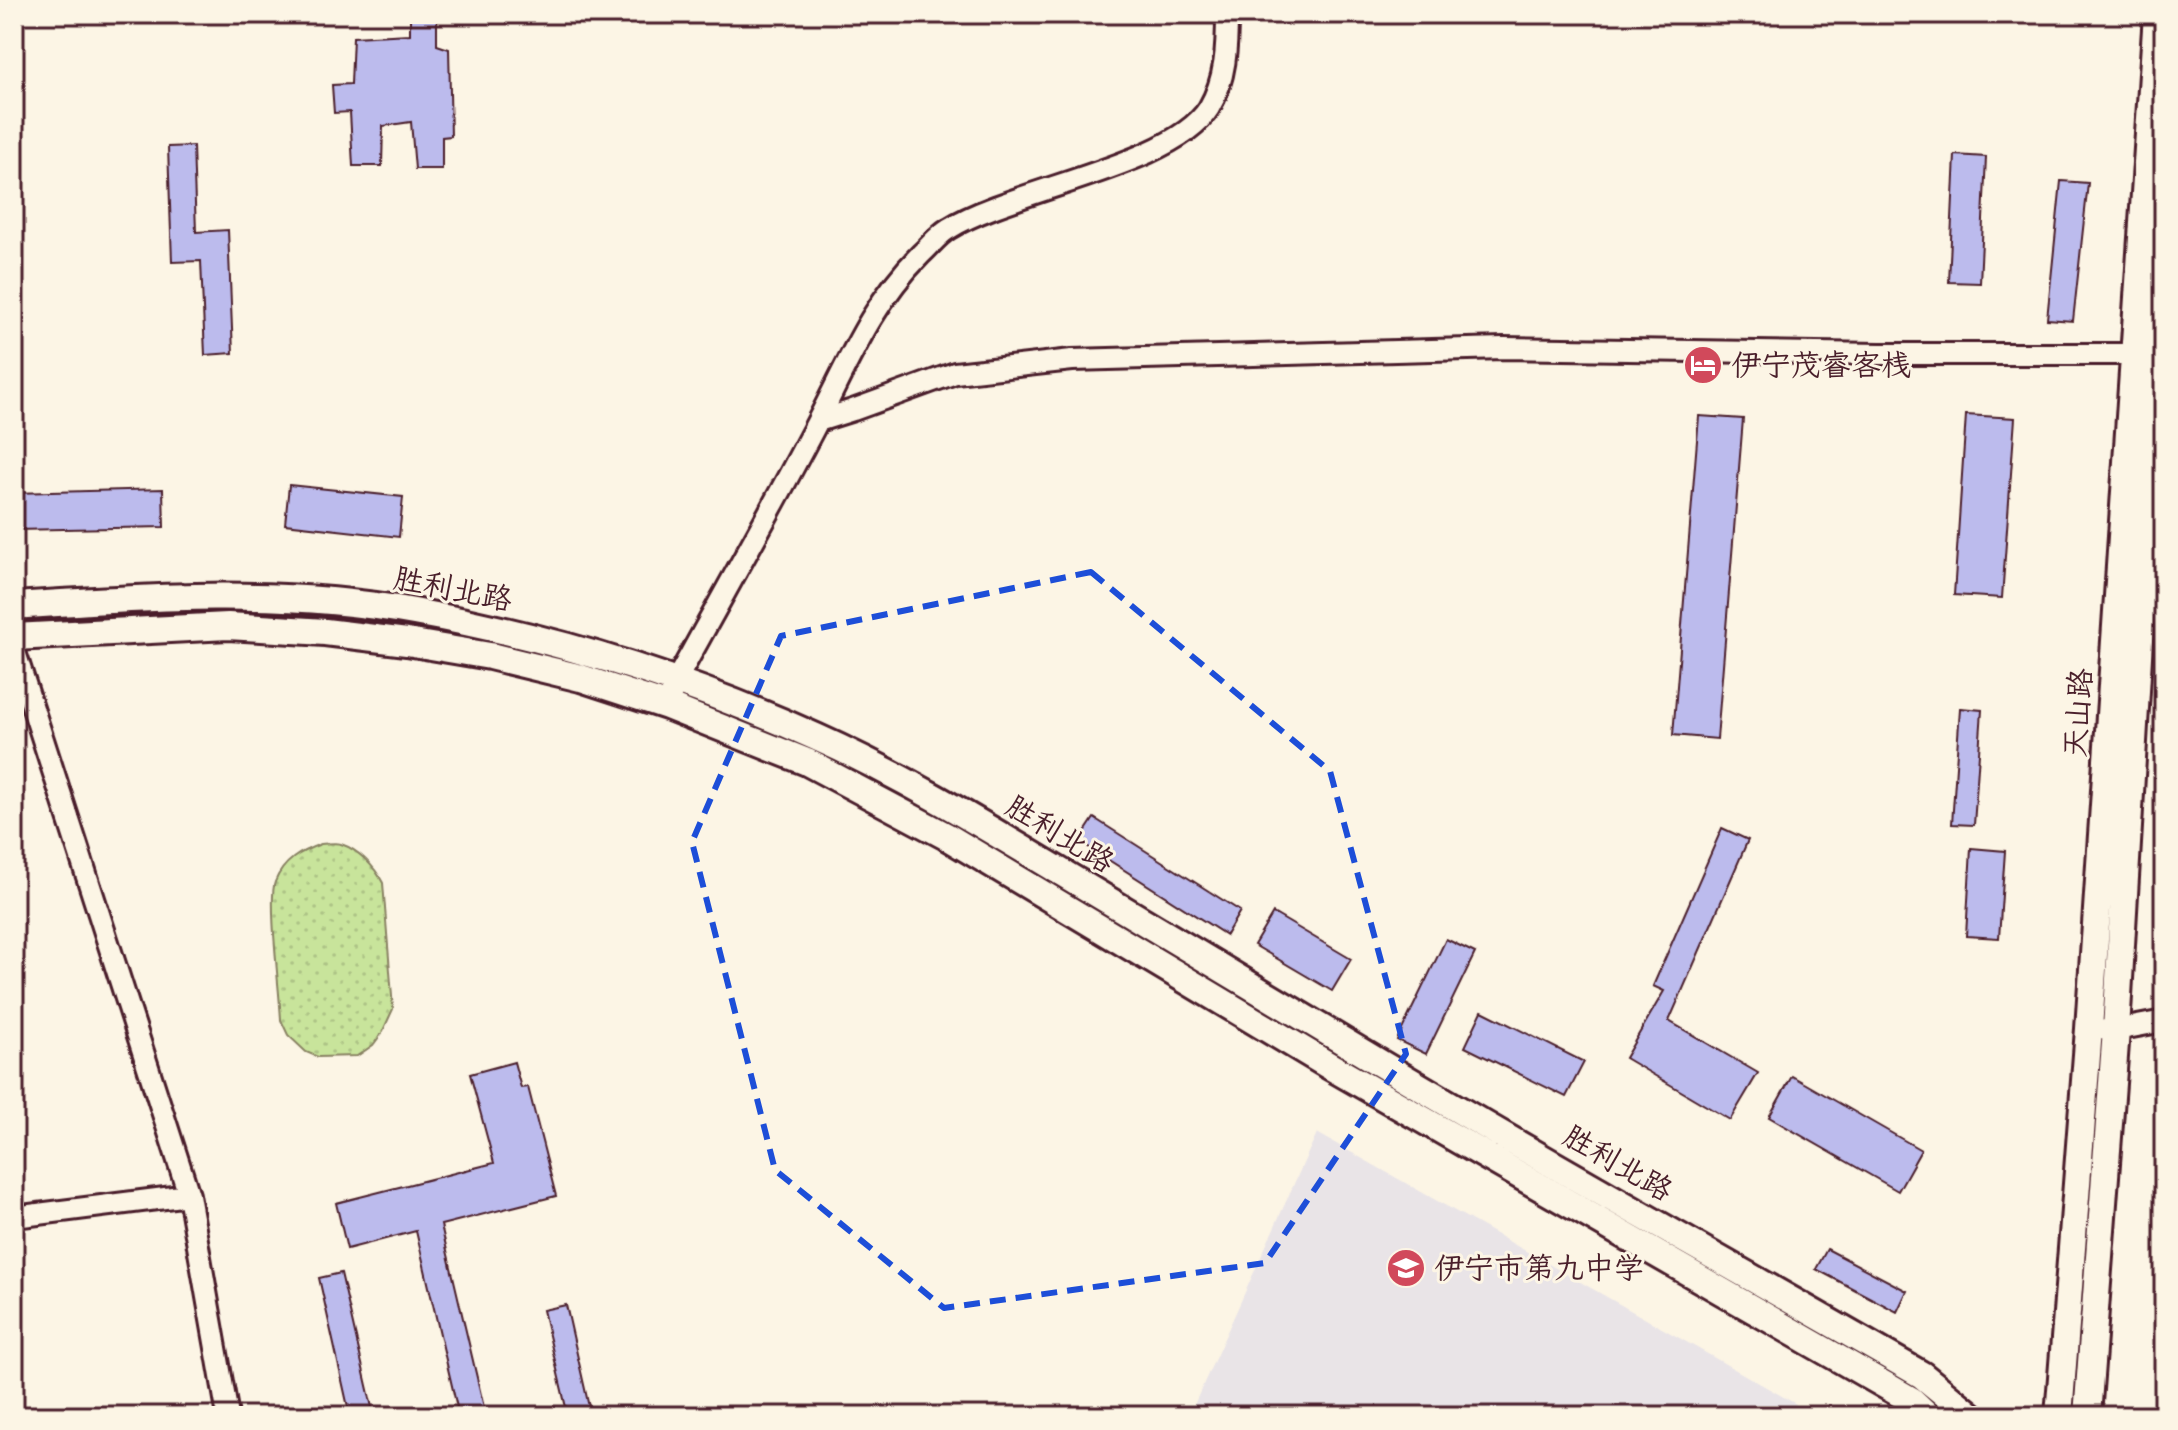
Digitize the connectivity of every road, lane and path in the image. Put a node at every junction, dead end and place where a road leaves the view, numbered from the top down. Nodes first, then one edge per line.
1 (1227, 14) edge
2 (2157, 14) edge
3 (2164, 216) edge
4 (2144, 354) junction
5 (818, 421) junction
6 (14, 606) edge
7 (14, 637) edge
8 (14, 649) edge
9 (677, 679) junction
10 (667, 706) junction
11 (2164, 1021) edge
12 (2089, 1029) junction
13 (2116, 1030) junction
14 (189, 1195) junction
15 (14, 1217) edge
16 (228, 1416) edge
17 (1928, 1416) edge
18 (1972, 1416) edge
19 (2059, 1416) edge
20 (2087, 1416) edge

1 - 5 street
2 - 4 main road, 天山路
3 - 4 main road, 天山路
4 - 5 street
4 - 12 main road, 天山路
4 - 13 main road, 天山路
5 - 9 street
6 - 9 main road, 胜利北路
7 - 10 main road, 胜利北路
8 - 14 street
9 - 10 street
9 - 18 main road, 胜利北路
10 - 17 main road, 胜利北路
11 - 13 street
12 - 13 street
12 - 19 main road, 天山路
13 - 20 main road, 天山路
14 - 15 street
14 - 16 street

